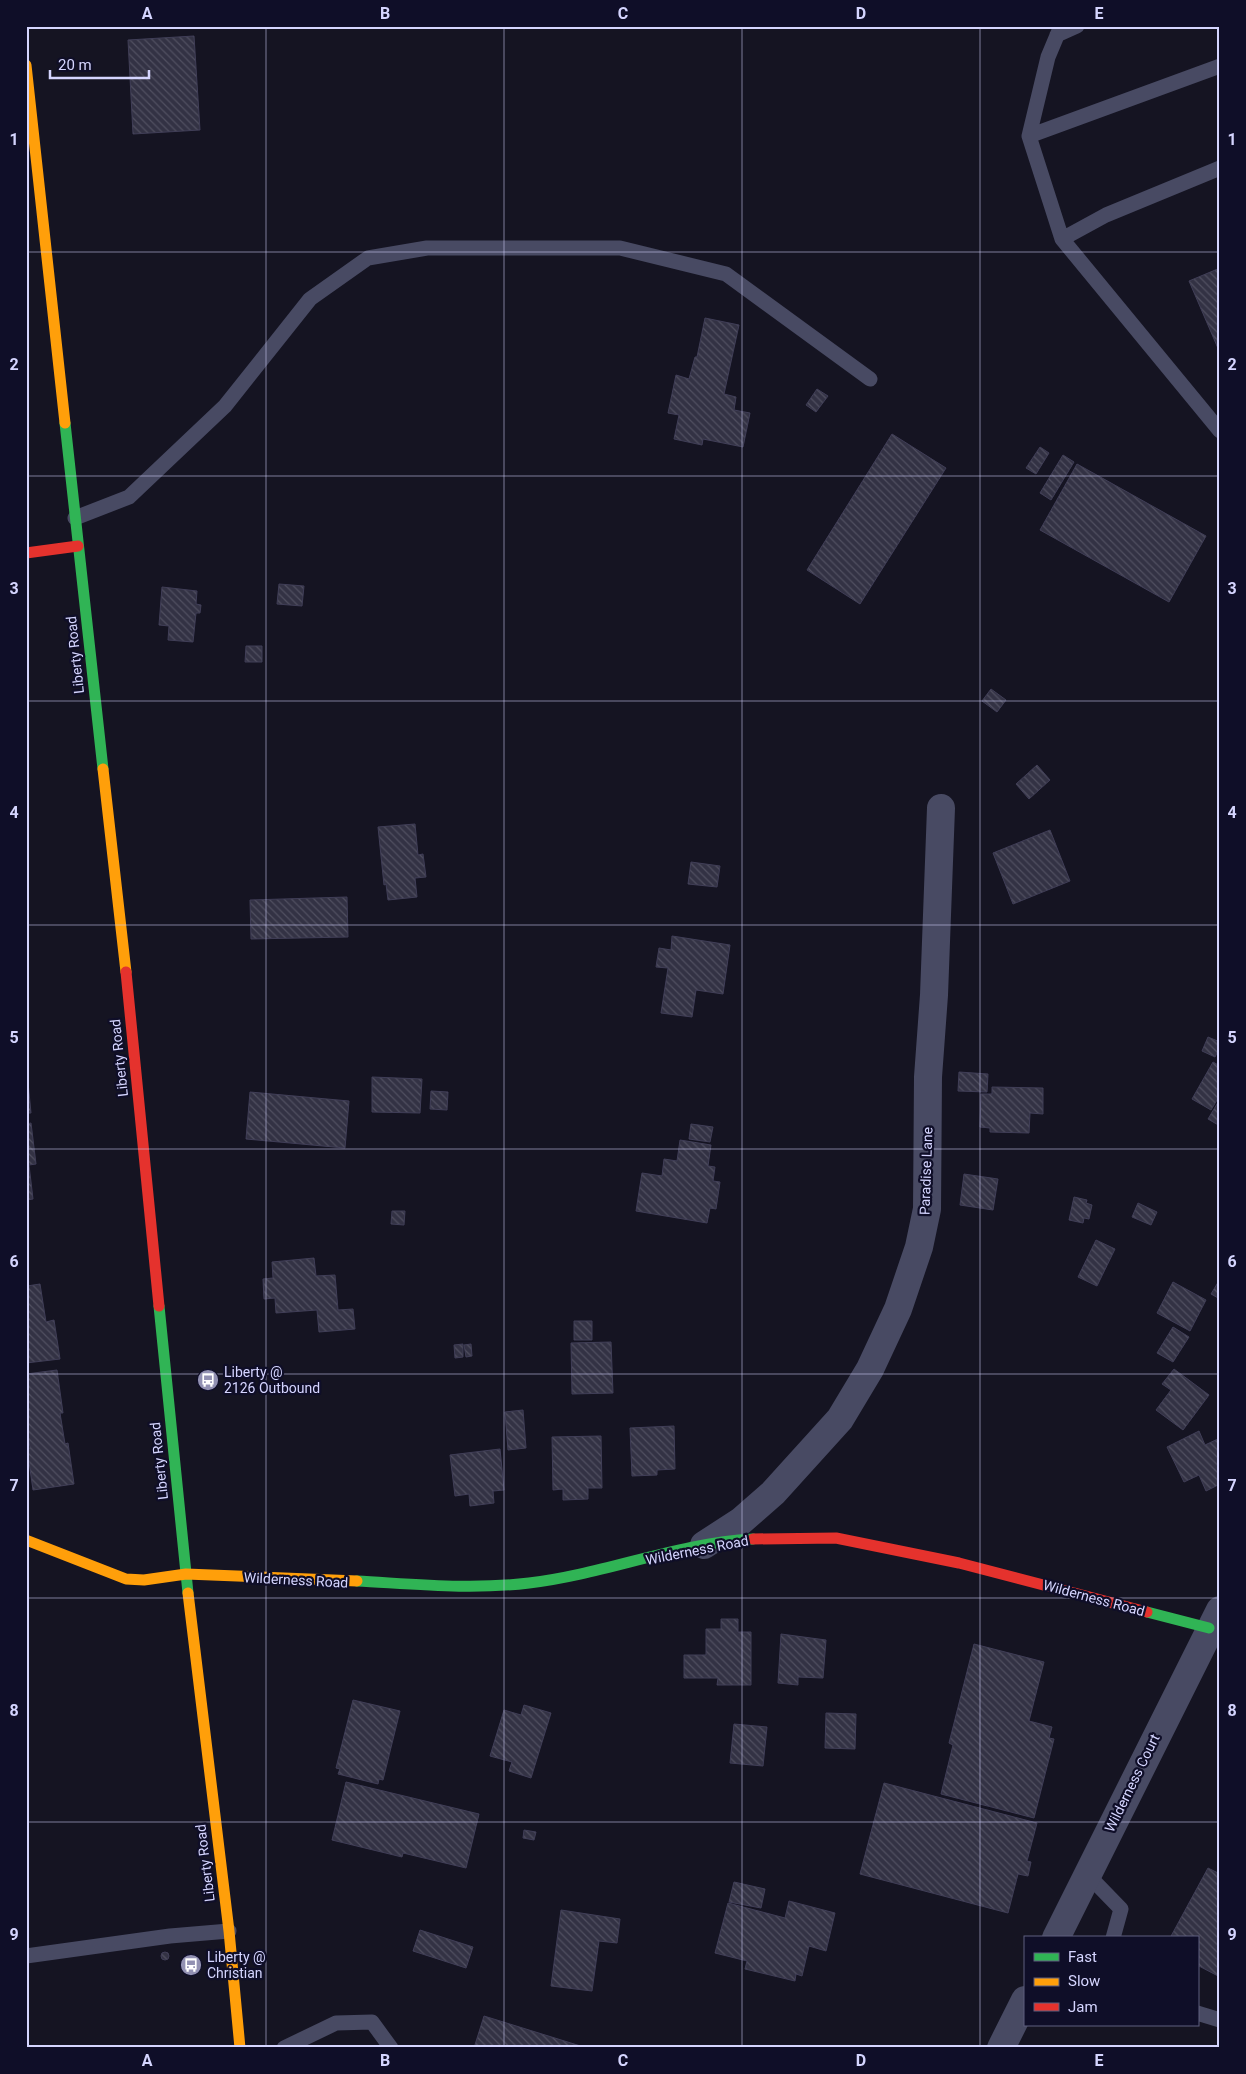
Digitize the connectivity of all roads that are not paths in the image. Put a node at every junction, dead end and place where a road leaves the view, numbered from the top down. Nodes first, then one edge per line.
1 (1077, 26) edge
2 (1059, 31) edge
3 (26, 65) edge
4 (1220, 66) edge
5 (1029, 136) junction
6 (1220, 168) edge
7 (1062, 239) junction
8 (870, 379) dead end
9 (1220, 431) edge
10 (75, 518) junction
11 (78, 546) junction
12 (26, 553) edge
13 (941, 808) dead end
14 (26, 1540) edge
15 (704, 1545) junction
16 (186, 1574) junction
17 (1214, 1619) edge
18 (1087, 1874) junction
19 (229, 1931) junction
20 (1057, 1936) edge
21 (1114, 1936) edge
22 (26, 1956) edge
23 (1024, 2002) edge
24 (1198, 2013) edge
25 (1220, 2020) edge
26 (240, 2048) edge
27 (284, 2048) edge
28 (391, 2048) edge
29 (1001, 2048) edge

1 - 2 lane
2 - 5 lane
3 - 10 main road, Liberty Road
4 - 5 lane
5 - 7 lane
6 - 7 lane
7 - 9 lane
8 - 10 lane
10 - 11 main road, Liberty Road
11 - 12 main road
11 - 16 main road, Liberty Road
13 - 15 street, Paradise Lane
14 - 16 main road, Wilderness Road
15 - 16 main road, Wilderness Road
15 - 17 main road, Wilderness Road
16 - 19 main road, Liberty Road
17 - 18 street, Wilderness Court
18 - 20 street, Wilderness Court
18 - 21 lane
19 - 22 lane
19 - 26 main road, Liberty Road
23 - 29 street
24 - 25 lane
27 - 28 lane

